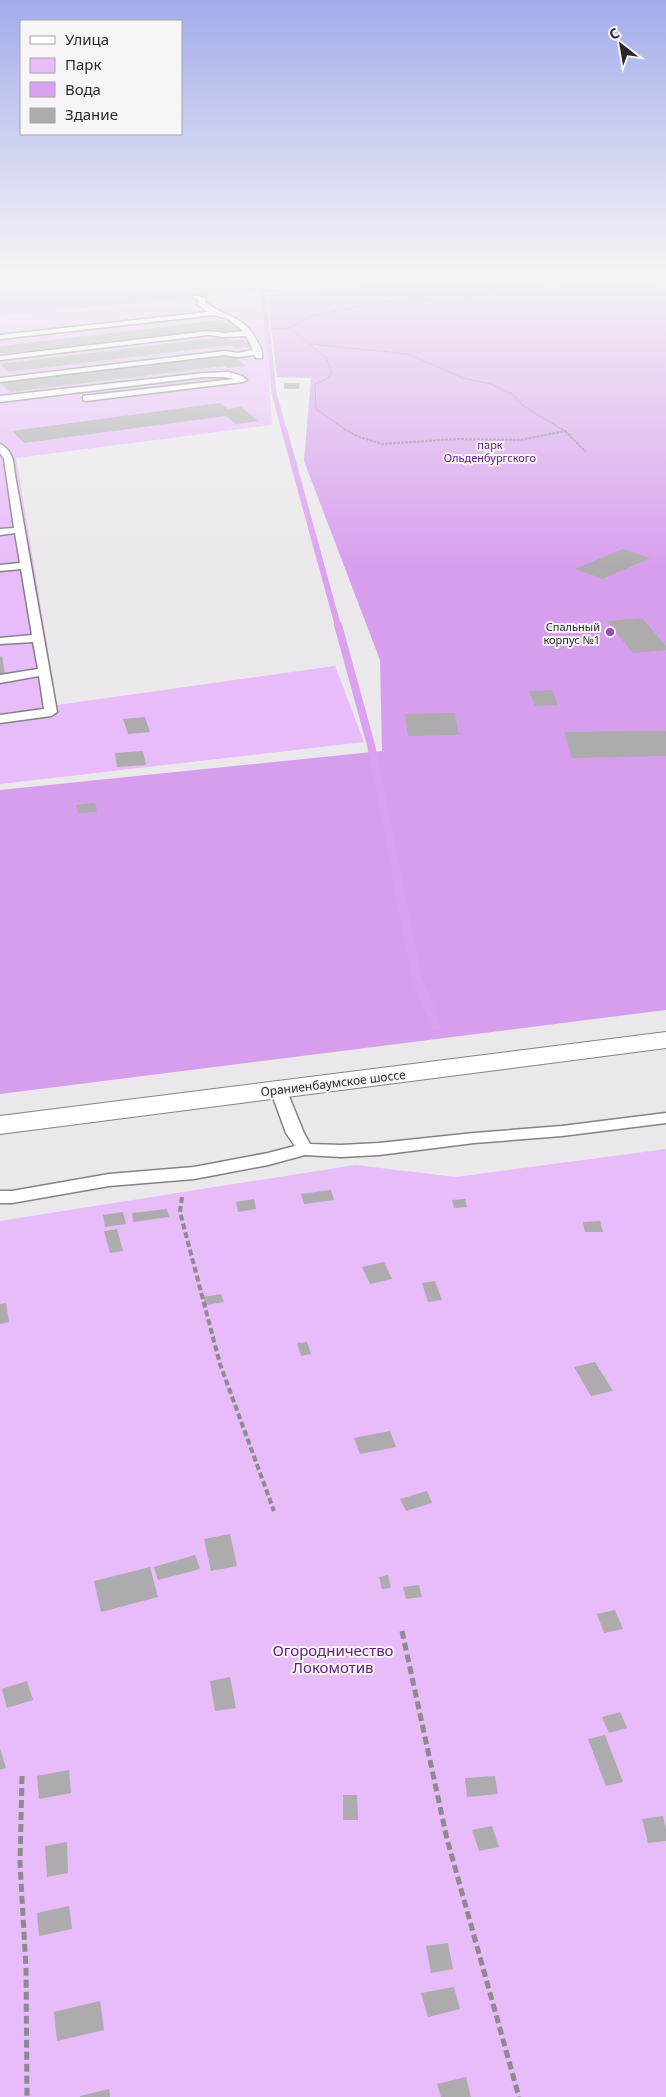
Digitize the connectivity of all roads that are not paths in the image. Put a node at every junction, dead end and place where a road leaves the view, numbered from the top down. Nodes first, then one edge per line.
1 (57, 373) edge
2 (0, 380) edge
3 (86, 398) dead end
4 (0, 399) edge
5 (0, 447) edge
6 (4, 469) edge
7 (13, 493) junction
8 (0, 494) edge
9 (20, 530) junction
10 (0, 532) edge
11 (26, 566) junction
12 (0, 568) edge
13 (38, 638) junction
14 (0, 641) edge
15 (44, 672) junction
16 (0, 679) edge
17 (0, 720) edge
18 (666, 1040) edge
19 (278, 1090) junction
20 (666, 1118) edge
21 (0, 1124) edge
22 (306, 1149) junction
23 (0, 1198) edge

1 - 2 lane
3 - 4 lane
5 - 6 lane
6 - 7 lane
7 - 8 lane
7 - 9 lane
9 - 10 lane
9 - 11 lane
11 - 12 lane
11 - 13 lane
13 - 14 lane
13 - 15 lane
15 - 16 lane
15 - 17 lane
18 - 19 main road, Ораниенбаумское шоссе
19 - 21 main road, Ораниенбаумское шоссе
19 - 22 lane
20 - 22 lane
22 - 23 lane

